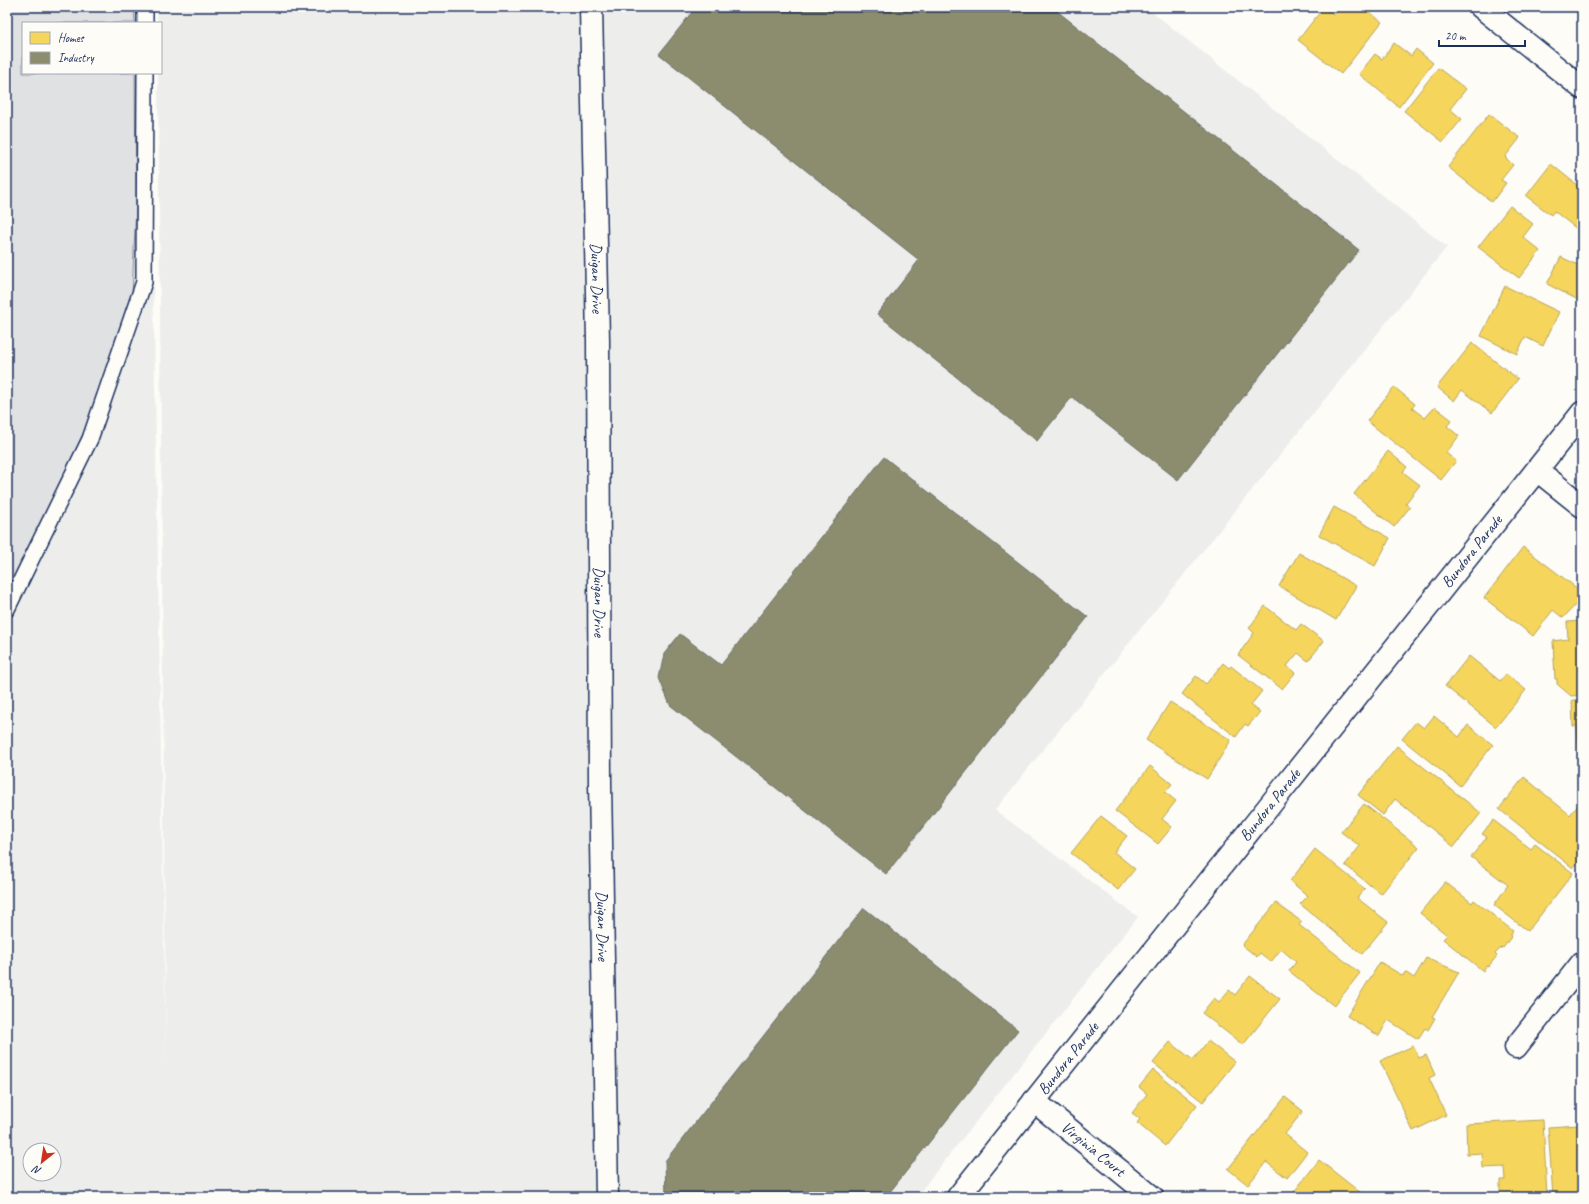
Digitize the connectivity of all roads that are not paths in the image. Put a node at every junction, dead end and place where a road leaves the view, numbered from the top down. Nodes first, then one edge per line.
1 (145, 7) edge
2 (591, 7) edge
3 (1481, 7) edge
4 (145, 22) edge
5 (145, 74) edge
6 (1582, 88) edge
7 (1582, 413) edge
8 (1537, 470) junction
9 (1582, 506) edge
10 (7, 609) edge
11 (1582, 963) edge
12 (1516, 1047) dead end
13 (1034, 1101) junction
14 (607, 1197) edge
15 (958, 1197) edge
16 (1152, 1197) edge

1 - 4 lane
2 - 14 main road, Duigan Drive
3 - 6 main road
5 - 10 lane
7 - 8 main road, Bundora Parade
8 - 9 main road
8 - 13 main road, Bundora Parade
11 - 12 main road
13 - 15 main road, Bundora Parade
13 - 16 main road, Virginia Court

